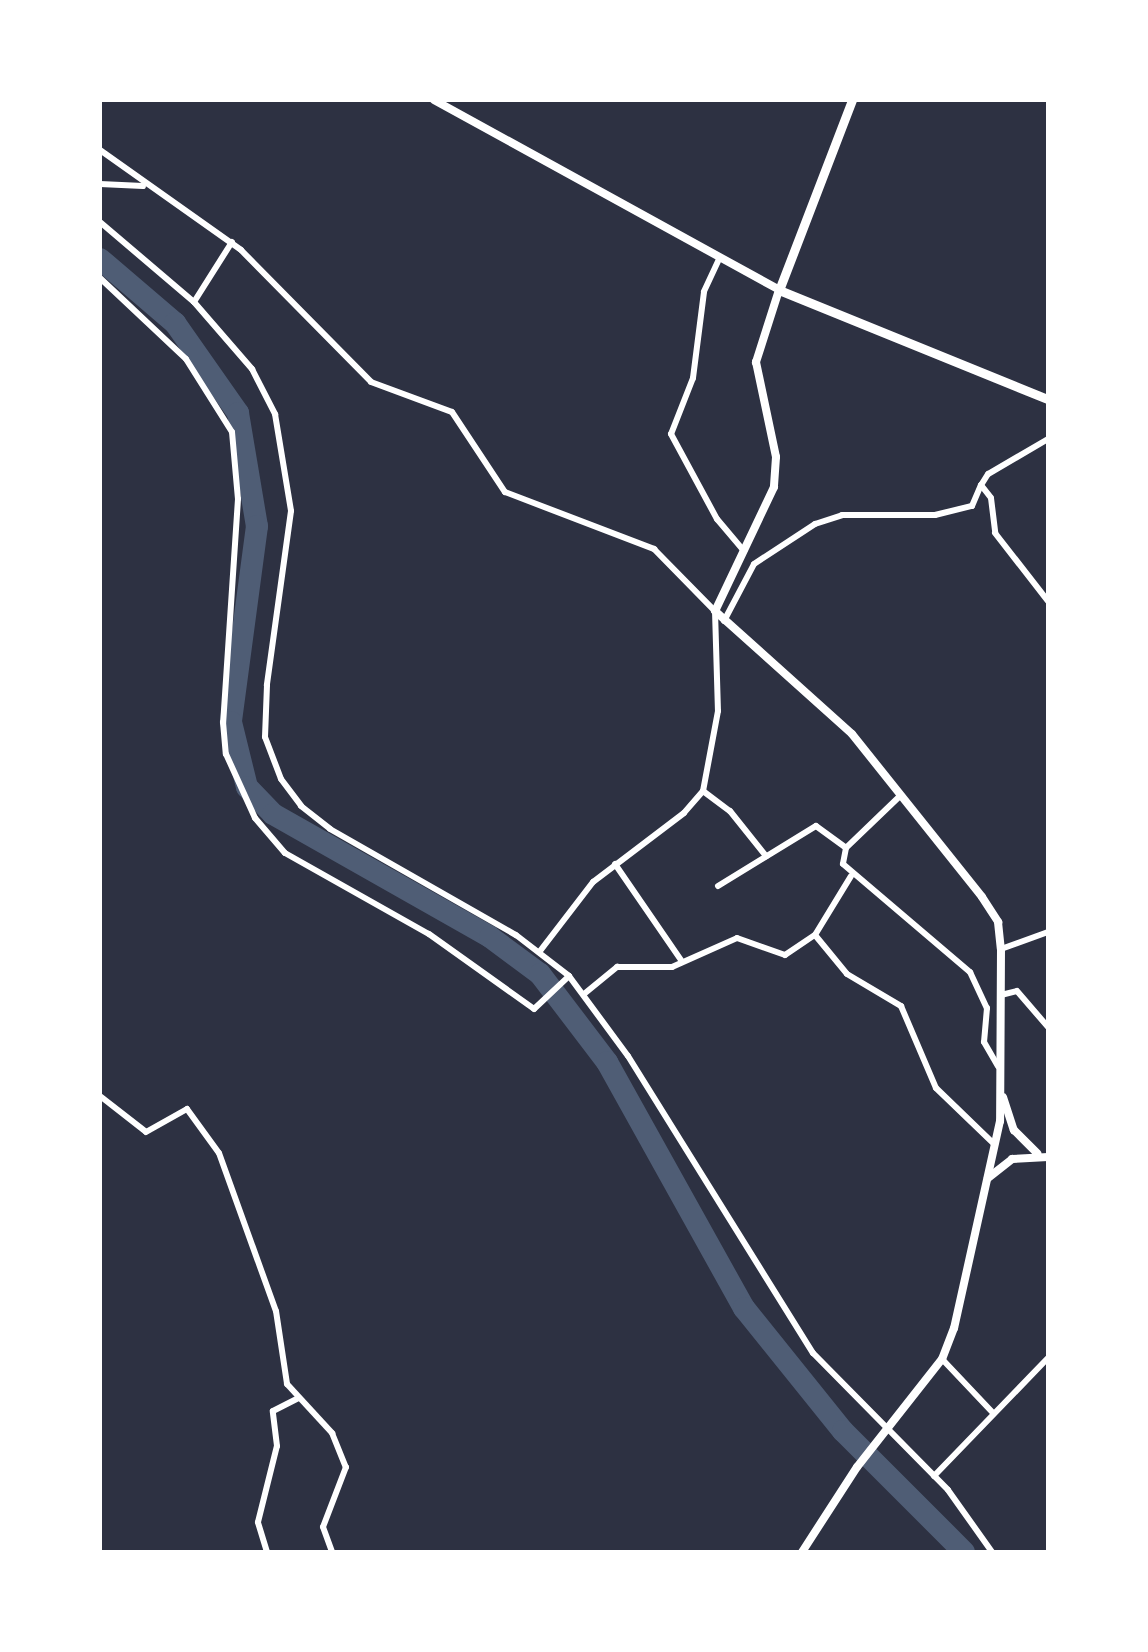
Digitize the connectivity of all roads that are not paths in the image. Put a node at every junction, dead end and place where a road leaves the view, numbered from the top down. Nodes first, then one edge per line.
1 (434, 100) edge
2 (852, 100) edge
3 (100, 150) edge
4 (100, 184) edge
5 (143, 186) junction
6 (100, 222) edge
7 (232, 242) junction
8 (720, 256) junction
9 (100, 278) edge
10 (779, 290) junction
11 (194, 302) junction
12 (1048, 398) edge
13 (1048, 440) edge
14 (981, 484) junction
15 (744, 551) junction
16 (1048, 601) edge
17 (714, 612) junction
18 (724, 622) junction
19 (703, 791) junction
20 (902, 794) junction
21 (846, 848) junction
22 (766, 856) junction
23 (615, 864) junction
24 (851, 876) junction
25 (718, 886) dead end
26 (1048, 932) edge
27 (815, 936) junction
28 (1001, 949) junction
29 (540, 950) junction
30 (681, 960) junction
31 (568, 977) junction
32 (584, 994) junction
33 (1001, 995) junction
34 (987, 1008) junction
35 (1001, 1008) junction
36 (1048, 1028) edge
37 (998, 1066) junction
38 (1000, 1088) junction
39 (100, 1096) edge
40 (995, 1146) junction
41 (1038, 1154) junction
42 (1048, 1157) edge
43 (985, 1181) junction
44 (1048, 1358) edge
45 (942, 1359) junction
46 (297, 1400) junction
47 (993, 1414) junction
48 (888, 1428) junction
49 (934, 1476) junction
50 (267, 1552) edge
51 (332, 1552) edge
52 (802, 1552) edge
53 (992, 1552) edge

1 - 8 street
2 - 10 main road
3 - 5 street
4 - 5 street
5 - 7 street
6 - 11 street
7 - 11 street
7 - 17 street
8 - 10 street
8 - 15 street
9 - 31 street
10 - 12 main road
10 - 15 street
11 - 29 street
13 - 14 street
14 - 16 street
14 - 18 street
15 - 17 street
17 - 18 street
17 - 19 street
18 - 20 street
19 - 22 street
19 - 23 street
20 - 21 street
20 - 28 street
21 - 22 street
21 - 24 street
22 - 25 street
23 - 29 street
23 - 30 street
24 - 27 street
24 - 34 street
26 - 28 street
27 - 30 street
27 - 40 street
28 - 33 street
29 - 31 street
30 - 32 street
31 - 32 street
32 - 48 street
33 - 35 street
33 - 36 street
34 - 35 street
34 - 37 street
35 - 37 street
37 - 38 street
38 - 40 street
38 - 41 street
39 - 46 street
40 - 43 street
41 - 42 street
41 - 43 street
43 - 45 street
44 - 47 street
45 - 47 street
45 - 48 street
46 - 50 street
46 - 51 street
47 - 49 street
48 - 49 street
48 - 52 street
49 - 53 street

